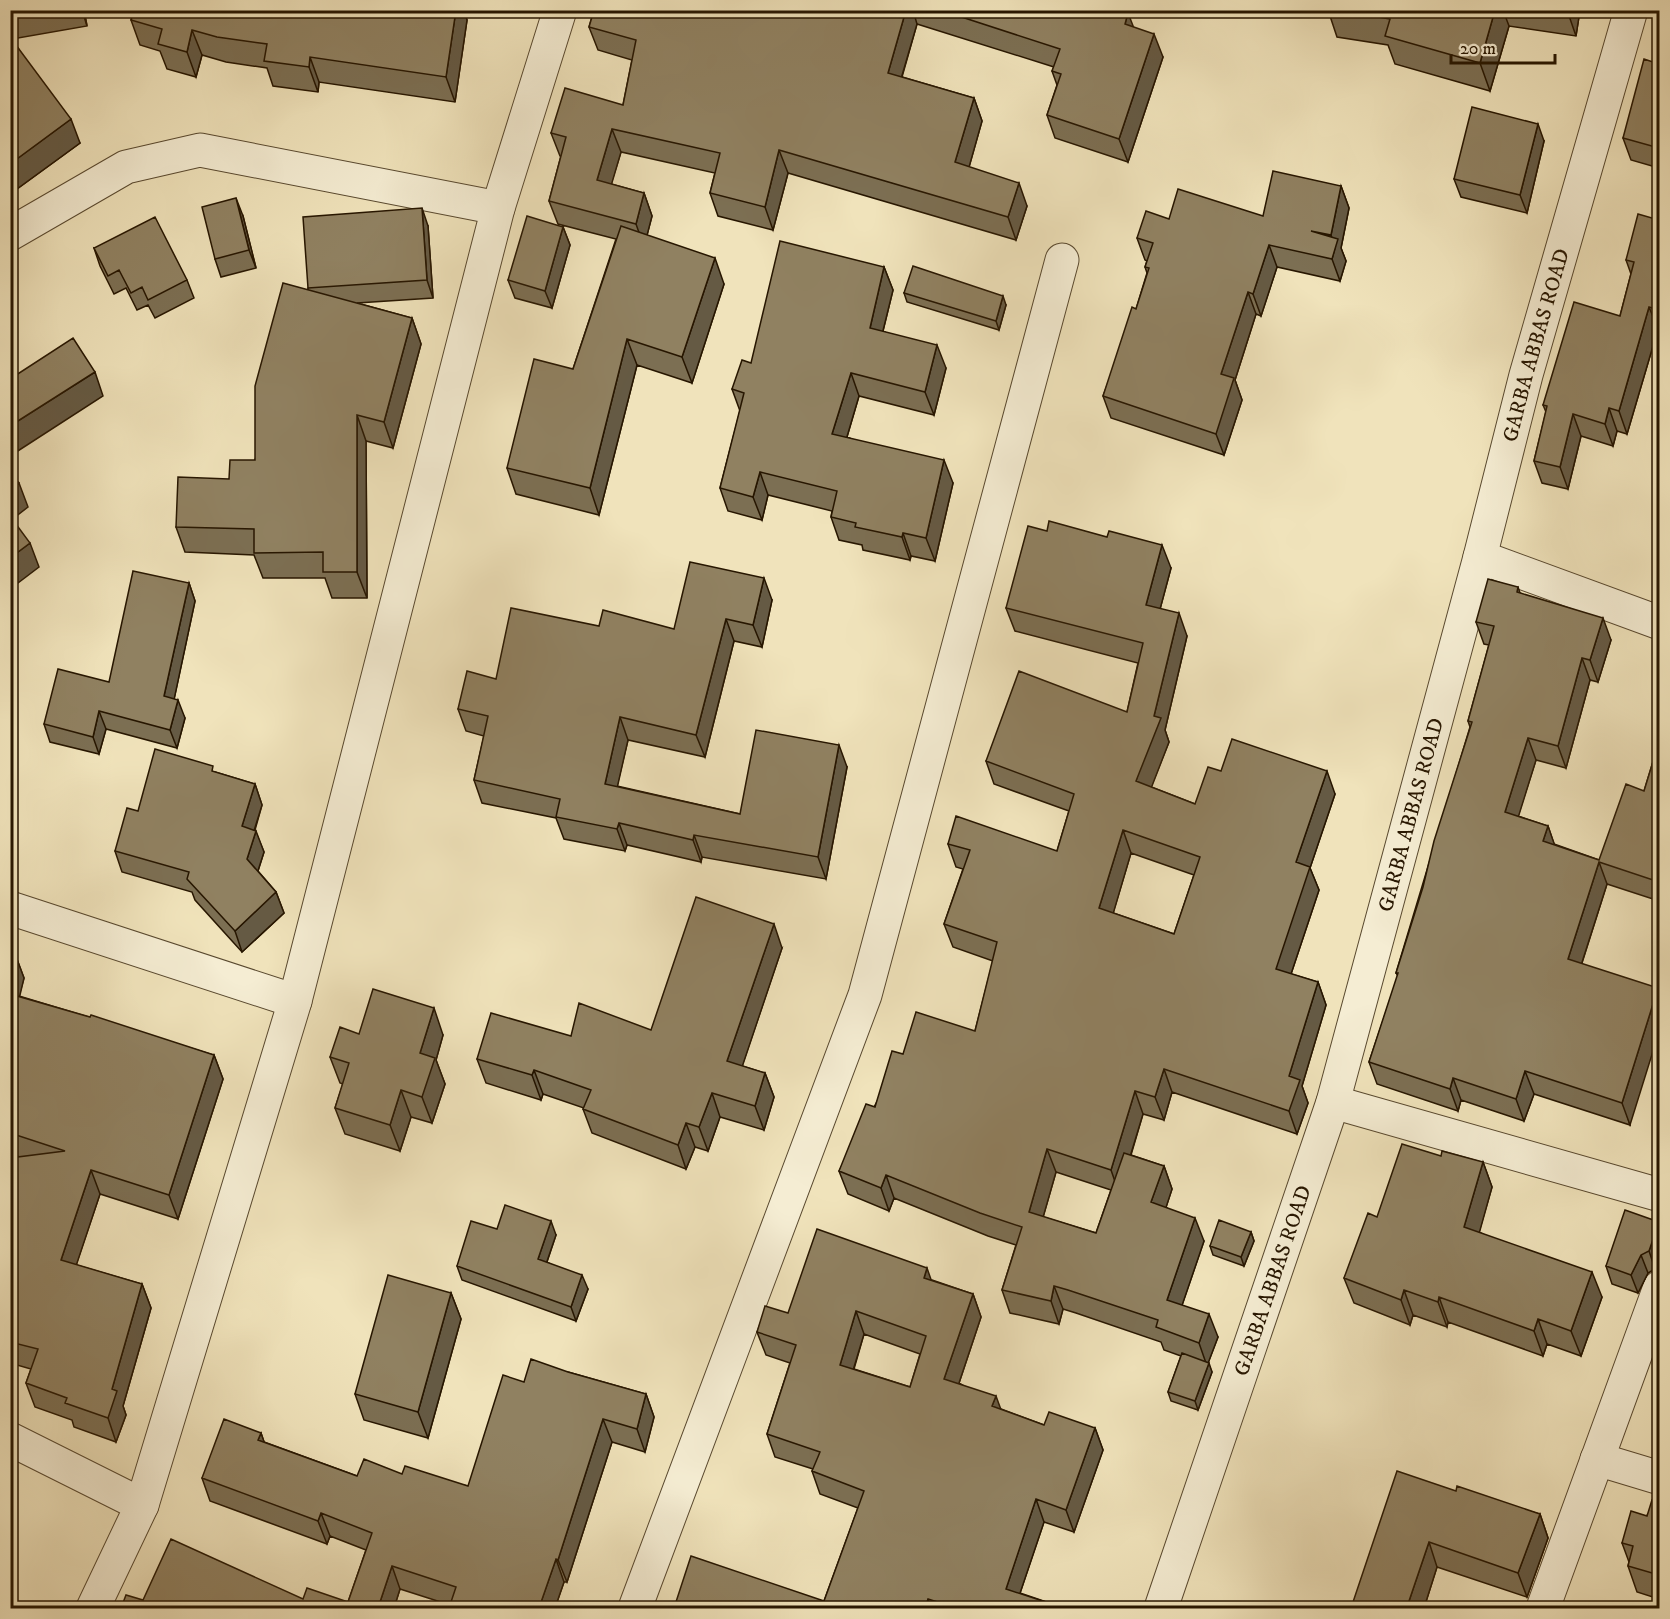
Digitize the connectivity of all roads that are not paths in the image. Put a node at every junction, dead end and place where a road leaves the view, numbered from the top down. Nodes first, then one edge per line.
1 (560, 10) edge
2 (1631, 10) edge
3 (498, 208) junction
4 (10, 234) edge
5 (1062, 260) dead end
6 (1480, 557) junction
7 (1659, 623) edge
8 (10, 908) edge
9 (296, 1001) junction
10 (1333, 1102) junction
11 (1659, 1195) edge
12 (1659, 1287) edge
13 (10, 1439) edge
14 (1597, 1459) junction
15 (1659, 1478) edge
16 (142, 1505) junction
17 (93, 1608) edge
18 (635, 1608) edge
19 (1161, 1608) edge
20 (1543, 1608) edge

1 - 3 street
2 - 6 street, GARBA ABBAS ROAD
3 - 4 street
3 - 9 street
5 - 18 street
6 - 7 street
6 - 10 street, GARBA ABBAS ROAD
8 - 9 street
9 - 16 street
10 - 11 street
10 - 19 street, GARBA ABBAS ROAD
12 - 14 street
13 - 16 street
14 - 15 street
14 - 20 street
16 - 17 street

